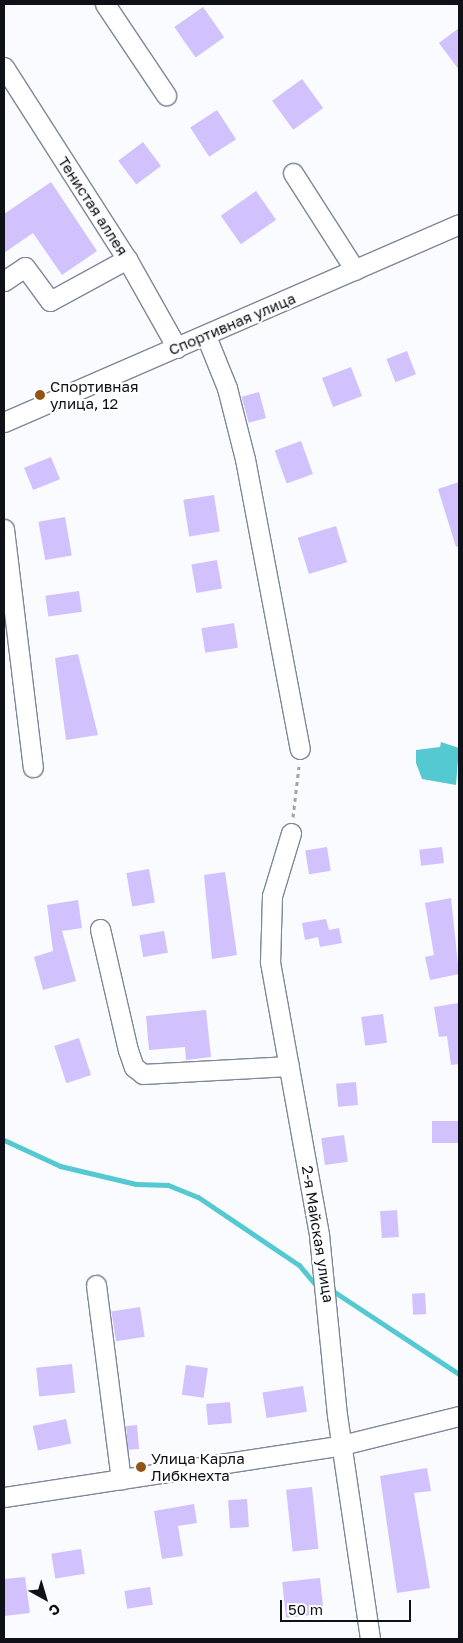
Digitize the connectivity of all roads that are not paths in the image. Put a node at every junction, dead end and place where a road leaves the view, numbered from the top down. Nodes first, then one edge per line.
1 (105, 4) edge
2 (4, 68) edge
3 (166, 95) dead end
4 (293, 173) dead end
5 (459, 224) edge
6 (127, 259) junction
7 (355, 270) junction
8 (4, 281) edge
9 (206, 336) junction
10 (176, 348) junction
11 (4, 422) edge
12 (4, 529) edge
13 (300, 749) road end
14 (33, 767) dead end
15 (291, 833) road end
16 (100, 929) dead end
17 (289, 1066) junction
18 (96, 1286) dead end
19 (459, 1416) edge
20 (342, 1445) junction
21 (121, 1479) junction
22 (4, 1497) edge
23 (370, 1639) edge

1 - 3 street
2 - 6 street, Тенистая аллея
4 - 7 street
5 - 7 street, Спортивная улица
6 - 8 street
6 - 10 street, Тенистая аллея
7 - 9 street, Спортивная улица
9 - 10 street, Спортивная улица
9 - 13 street
10 - 11 street, Спортивная улица
12 - 14 street
15 - 17 street, 2-я Майская улица
16 - 17 street
17 - 20 street, 2-я Майская улица
18 - 21 street
19 - 20 street
20 - 21 street
20 - 23 street, 2-я Майская улица
21 - 22 street

